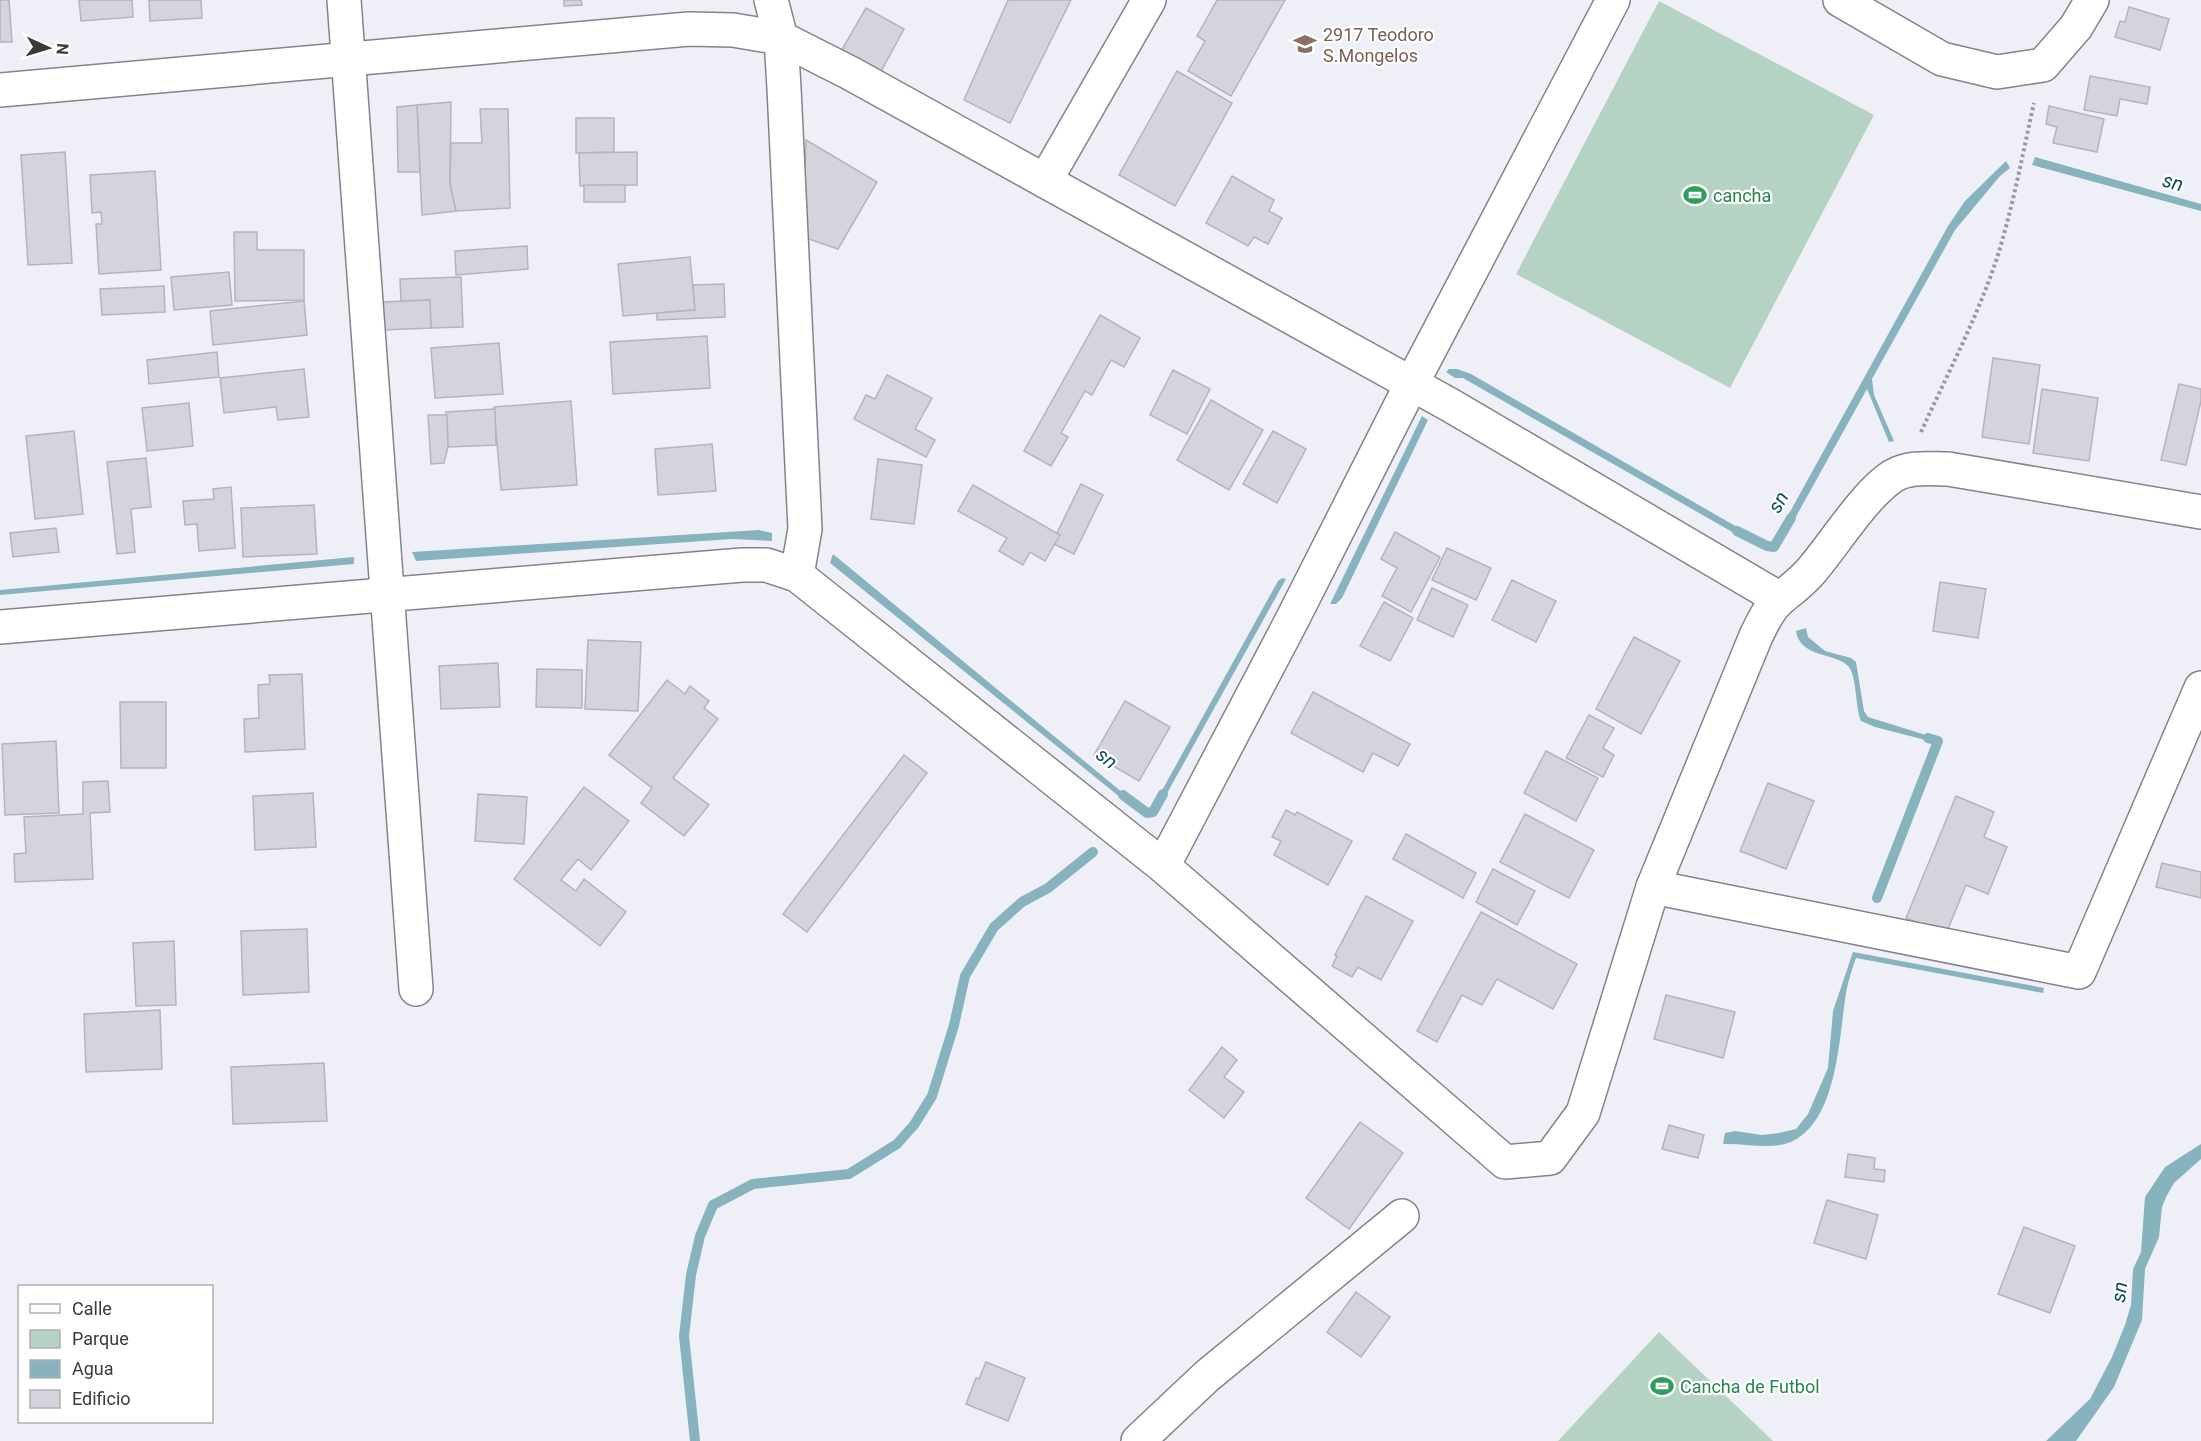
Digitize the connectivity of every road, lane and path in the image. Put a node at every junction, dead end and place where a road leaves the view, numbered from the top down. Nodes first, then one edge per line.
1 (344, 0) edge
2 (771, 0) edge
3 (1149, 0) edge
4 (1613, 0) edge
5 (1840, 0) edge
6 (2092, 0) edge
7 (781, 39) junction
8 (349, 60) junction
9 (2043, 65) junction
10 (0, 90) edge
11 (1045, 182) junction
12 (1427, 393) junction
13 (1903, 471) junction
14 (2201, 512) edge
15 (798, 570) junction
16 (386, 587) junction
17 (1780, 598) junction
18 (0, 627) edge
19 (2201, 688) edge
20 (1163, 866) junction
21 (1653, 887) junction
22 (416, 989) dead end
23 (1402, 1215) dead end
24 (1138, 1441) edge

1 - 8 street
2 - 7 street
3 - 11 street
4 - 12 street
5 - 9 street
6 - 9 street
7 - 8 street
7 - 11 street
7 - 15 street
8 - 10 street
8 - 16 street
9 - 13 path
11 - 12 street
12 - 17 street
12 - 20 street
13 - 14 street
13 - 17 street
15 - 16 street
15 - 20 street
16 - 18 street
16 - 22 street
17 - 21 street
19 - 21 street
20 - 21 street
23 - 24 street

